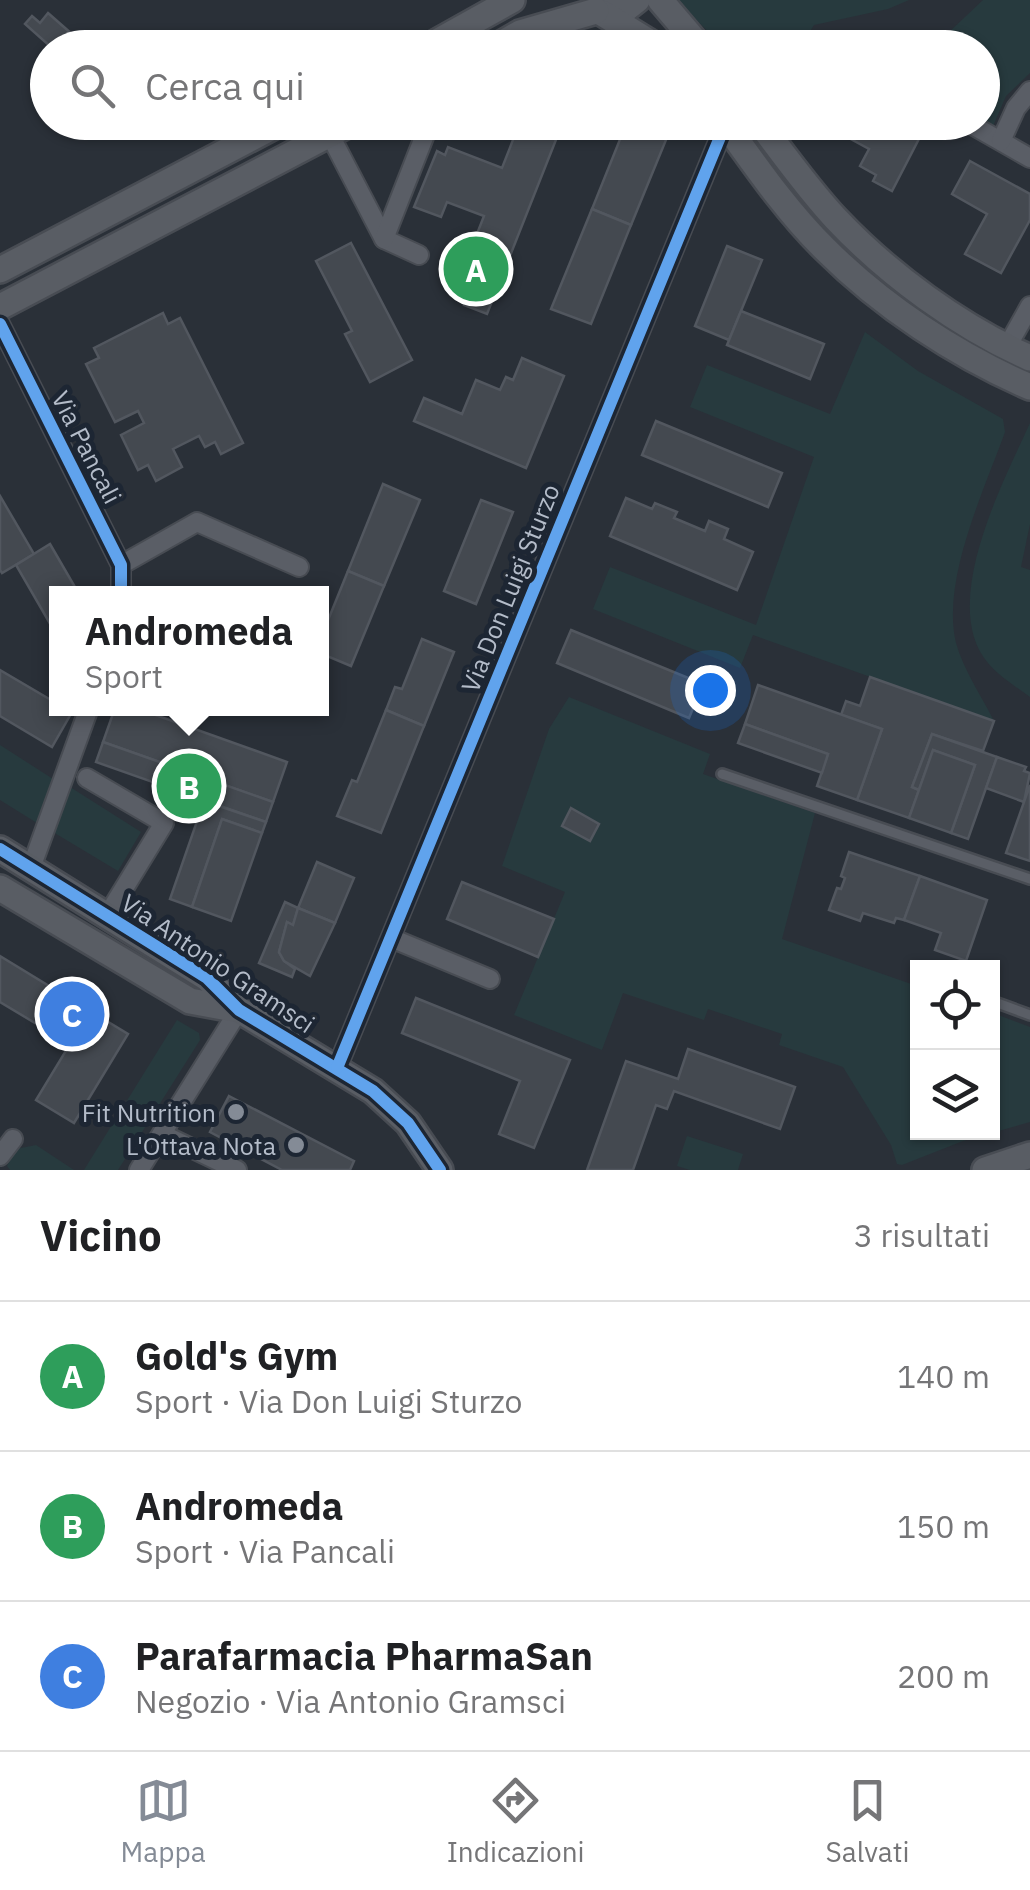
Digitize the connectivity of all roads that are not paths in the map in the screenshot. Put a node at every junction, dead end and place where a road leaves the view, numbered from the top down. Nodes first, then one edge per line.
1 (512, 0) edge
2 (636, 0) edge
3 (660, 0) edge
4 (593, 8) edge
5 (458, 30) edge
6 (529, 30) edge
7 (629, 30) edge
8 (685, 30) edge
9 (1030, 91) edge
10 (248, 140) edge
11 (319, 140) edge
12 (347, 140) edge
13 (423, 140) edge
14 (717, 140) edge
15 (736, 140) edge
16 (773, 140) edge
17 (1001, 141) joint
18 (1030, 158) edge
19 (384, 239) junction
20 (419, 256) dead end
21 (0, 270) edge
22 (1030, 306) edge
23 (0, 307) edge
24 (0, 324) edge
25 (1019, 353) edge
26 (1030, 387) edge
27 (121, 565) junction
28 (299, 566) dead end
29 (120, 586) edge
30 (85, 716) edge
31 (722, 774) dead end
32 (87, 778) dead end
33 (0, 849) edge
34 (31, 868) junction
35 (1030, 879) edge
36 (0, 888) edge
37 (107, 916) junction
38 (391, 938) junction
39 (490, 979) dead end
40 (1000, 1005) edge
41 (239, 1010) junction
42 (1030, 1015) edge
43 (338, 1068) junction
44 (162, 1134) junction
45 (13, 1139) dead end
46 (1030, 1155) edge
47 (0, 1156) edge
48 (139, 1170) edge
49 (237, 1170) edge
50 (440, 1170) edge
51 (985, 1170) edge

1 - 5 main road
2 - 4 main road
3 - 8 main road
4 - 6 main road
4 - 7 main road
9 - 17 street
10 - 21 main road
11 - 23 main road
12 - 19 street
13 - 19 street
14 - 38 street, Via Don Luigi Sturzo
15 - 26 main road
16 - 25 main road
17 - 18 street
19 - 20 street
22 - 25 street
24 - 27 street, Via Pancali
27 - 28 street
27 - 29 street, Via Pancali
30 - 34 street
31 - 35 lane
32 - 37 street
33 - 34 main road, Via Antonio Gramsci
34 - 37 main road, Via Antonio Gramsci
36 - 41 main road, Via Antonio Gramsci
37 - 41 main road, Via Antonio Gramsci
38 - 39 street
38 - 43 street, Via Don Luigi Sturzo
40 - 42 lane
41 - 43 main road, Via Antonio Gramsci
41 - 44 street
43 - 50 main road, Via Antonio Gramsci
44 - 48 street
44 - 49 street
45 - 47 street
46 - 51 main road

